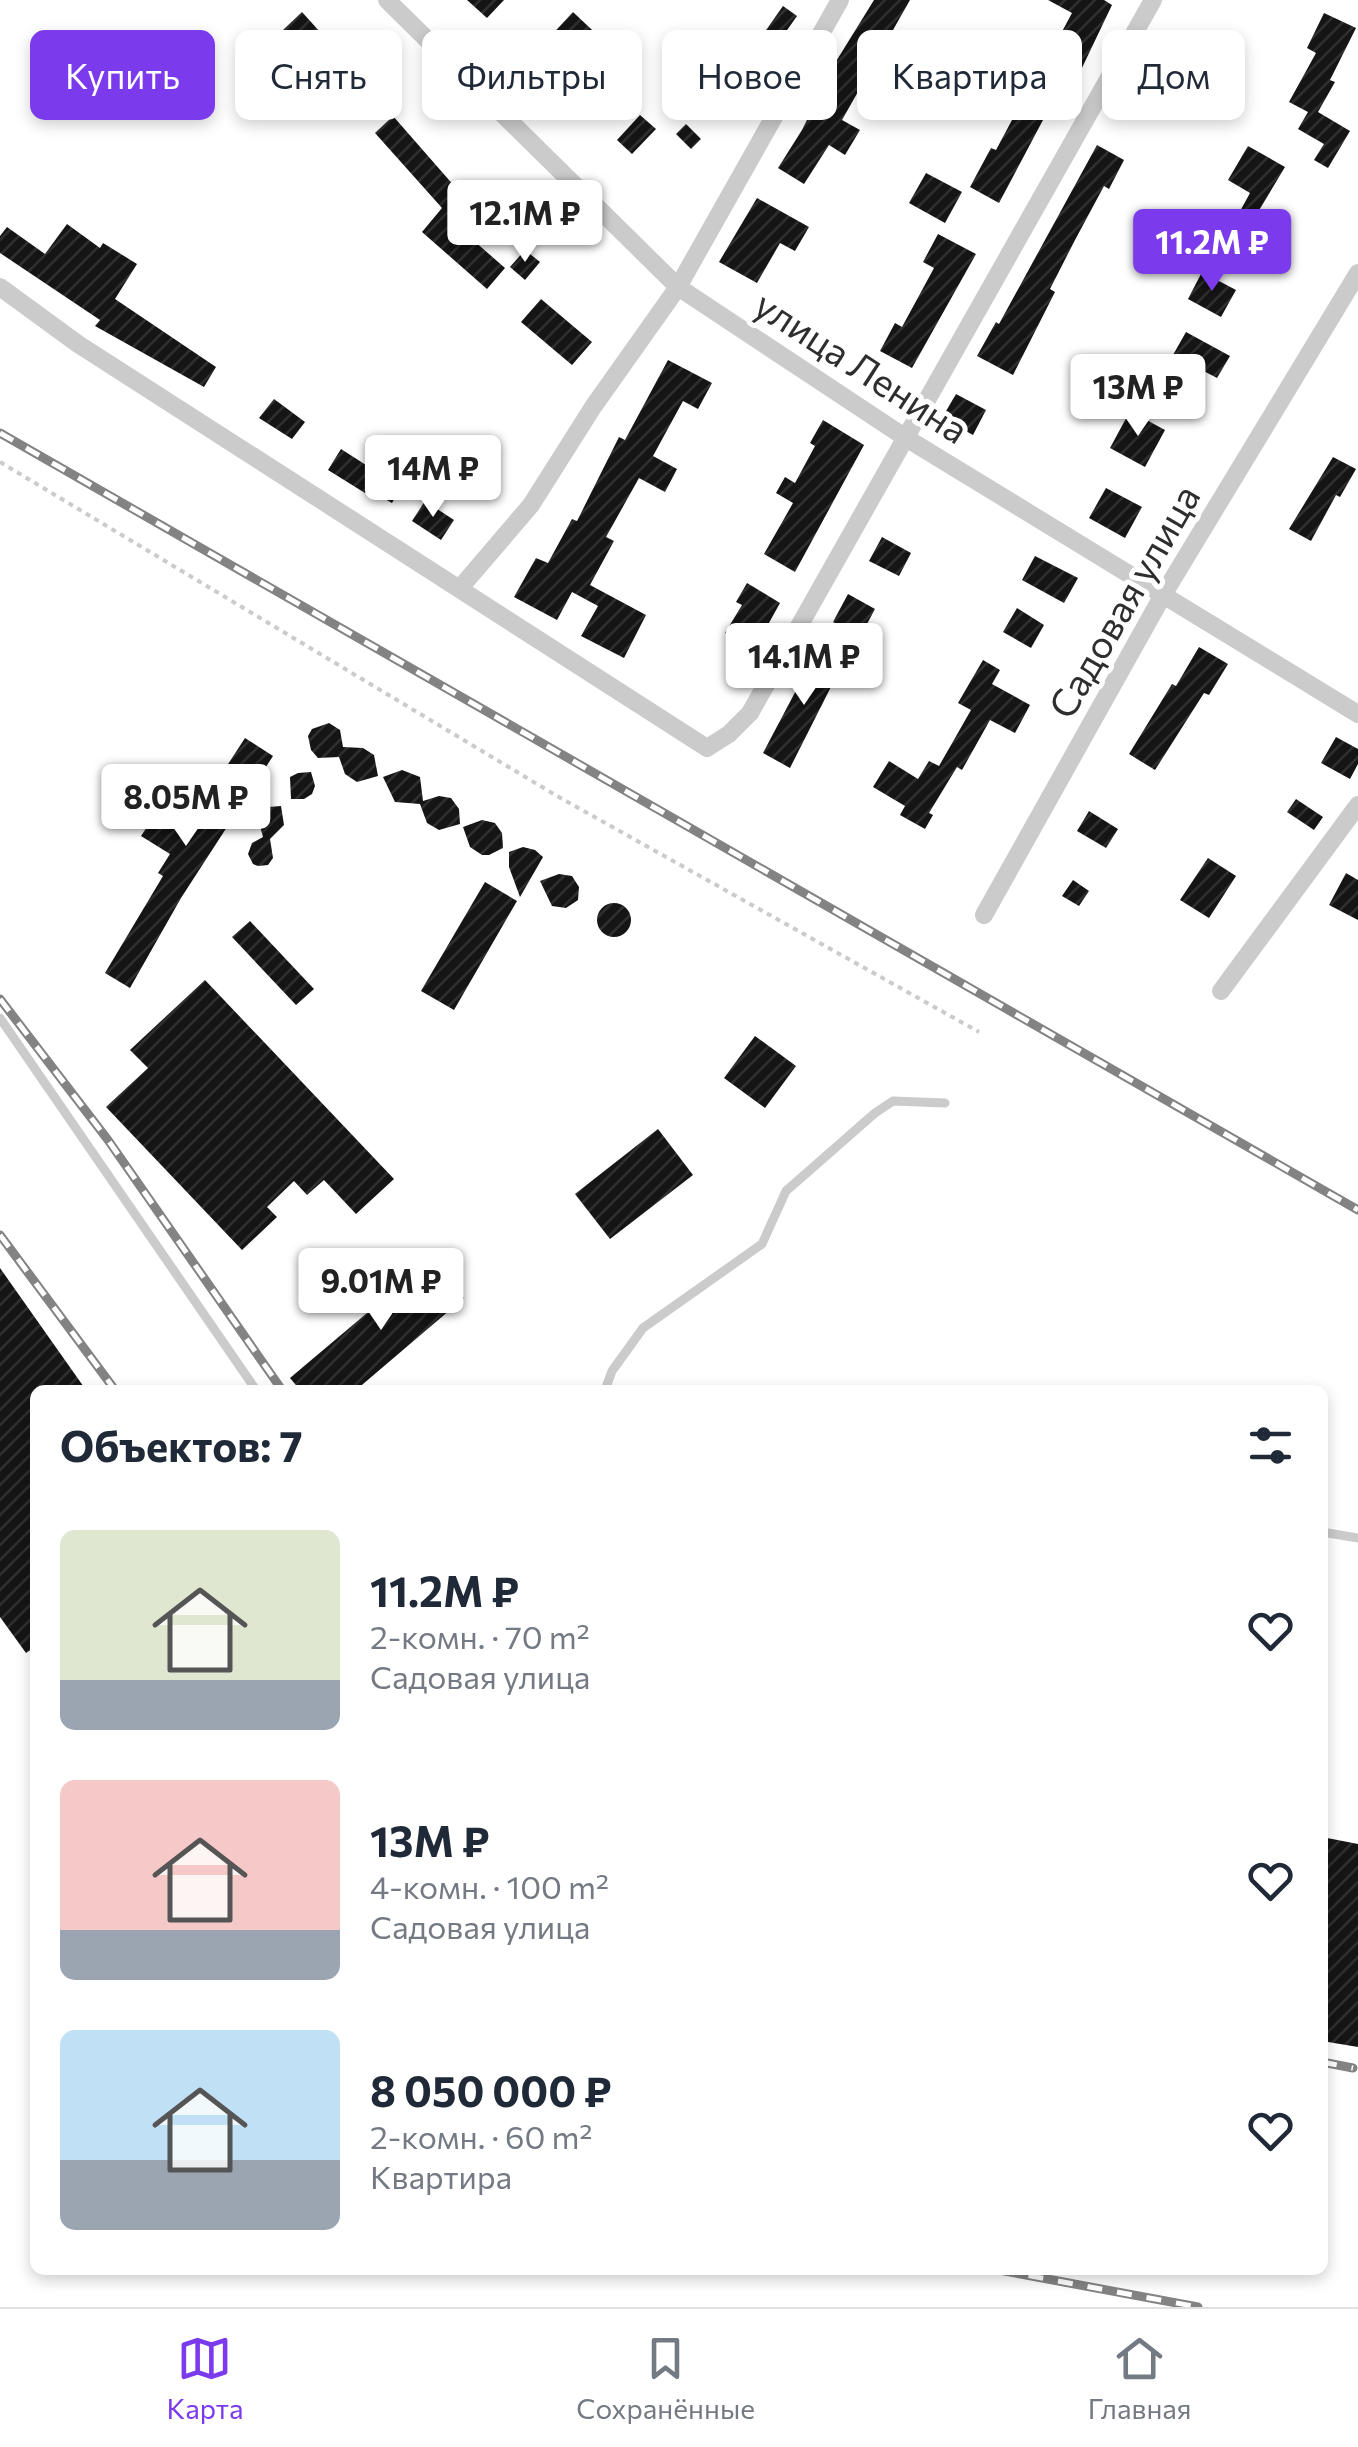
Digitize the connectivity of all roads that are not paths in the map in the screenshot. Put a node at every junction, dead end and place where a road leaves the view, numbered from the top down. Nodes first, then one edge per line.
1 (388, 0) edge
2 (840, 0) edge
3 (1153, 0) edge
4 (1358, 273) edge
5 (0, 287) edge
6 (678, 287) junction
7 (906, 438) junction
8 (460, 588) junction
9 (1163, 595) junction
10 (1358, 714) edge
11 (1358, 805) edge
12 (984, 915) dead end
13 (1221, 991) dead end
14 (0, 1018) edge
15 (945, 1103) dead end
16 (253, 1385) edge
17 (607, 1385) edge
18 (1328, 1533) edge
19 (1358, 1538) edge

1 - 6 street, улица Ленина
2 - 6 street
3 - 7 street
4 - 9 street, Садовая улица
5 - 8 street
6 - 7 street, улица Ленина
6 - 8 street
7 - 8 street
7 - 9 street, улица Ленина
9 - 10 street, улица Ленина
9 - 12 street, Садовая улица
11 - 13 street
14 - 16 lane
15 - 17 lane
18 - 19 lane

